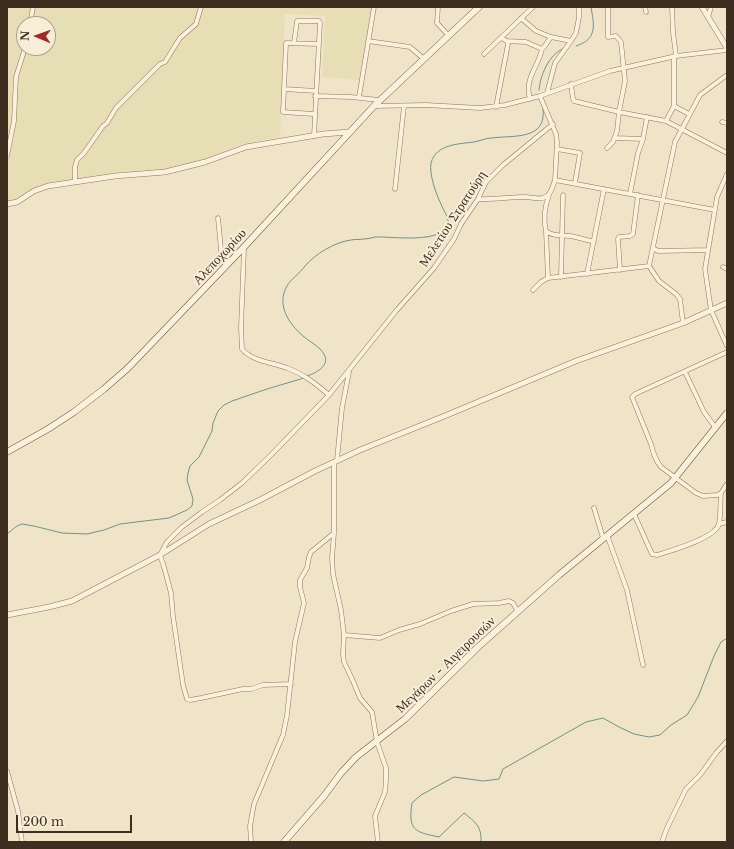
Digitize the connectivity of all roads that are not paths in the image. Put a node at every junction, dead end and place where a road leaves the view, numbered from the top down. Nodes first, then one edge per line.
1 (201, 7) edge
2 (374, 7) edge
3 (438, 7) edge
4 (479, 7) edge
5 (533, 7) edge
6 (579, 7) edge
7 (608, 7) edge
8 (672, 7) edge
9 (702, 7) edge
10 (711, 7) edge
11 (708, 17) junction
12 (521, 18) junction
13 (449, 36) junction
14 (551, 37) junction
15 (501, 38) junction
16 (368, 41) junction
17 (507, 41) junction
18 (571, 41) junction
19 (294, 43) junction
20 (319, 44) junction
21 (542, 49) junction
22 (727, 49) edge
23 (484, 54) dead end
24 (22, 56) edge
25 (675, 56) junction
26 (424, 59) junction
27 (625, 68) junction
28 (727, 75) edge
29 (571, 84) junction
30 (284, 89) junction
31 (547, 93) junction
32 (316, 94) junction
33 (540, 96) junction
34 (359, 98) junction
35 (530, 99) junction
36 (379, 100) junction
37 (374, 106) junction
38 (404, 106) junction
39 (496, 106) junction
40 (674, 106) junction
41 (619, 112) junction
42 (314, 114) junction
43 (689, 114) junction
44 (647, 117) junction
45 (666, 121) junction
46 (553, 124) junction
47 (682, 130) junction
48 (349, 132) junction
49 (314, 136) junction
50 (615, 138) junction
51 (643, 139) junction
52 (607, 148) dead end
53 (557, 149) junction
54 (727, 153) edge
55 (7, 156) edge
56 (727, 174) edge
57 (555, 180) junction
58 (75, 182) junction
59 (575, 183) junction
60 (395, 189) dead end
61 (604, 189) junction
62 (551, 191) junction
63 (630, 194) junction
64 (563, 195) dead end
65 (638, 195) junction
66 (478, 199) junction
67 (663, 200) junction
68 (7, 204) edge
69 (715, 210) junction
70 (218, 218) dead end
71 (546, 232) junction
72 (561, 236) junction
73 (594, 241) junction
74 (244, 248) junction
75 (653, 248) junction
76 (708, 250) junction
77 (229, 263) junction
78 (649, 266) junction
79 (620, 270) junction
80 (588, 274) junction
81 (561, 277) junction
82 (548, 278) junction
83 (533, 290) dead end
84 (727, 303) edge
85 (711, 310) junction
86 (684, 322) junction
87 (727, 346) edge
88 (727, 352) edge
89 (349, 370) junction
90 (684, 372) junction
91 (329, 395) junction
92 (727, 413) edge
93 (715, 427) junction
94 (7, 452) edge
95 (336, 461) junction
96 (675, 477) junction
97 (727, 484) edge
98 (721, 492) junction
99 (594, 508) dead end
100 (634, 514) junction
101 (727, 522) edge
102 (719, 524) junction
103 (334, 533) junction
104 (605, 537) junction
105 (160, 555) junction
106 (518, 612) junction
107 (7, 615) edge
108 (344, 635) junction
109 (643, 665) dead end
110 (291, 684) junction
111 (727, 741) edge
112 (377, 742) junction
113 (7, 771) edge
114 (22, 842) edge
115 (251, 842) edge
116 (284, 842) edge
117 (378, 842) edge
118 (662, 842) edge

1 - 58 street
2 - 16 street
3 - 13 street
4 - 13 main road
5 - 12 street
6 - 18 street
7 - 27 street
8 - 25 street
9 - 11 street
10 - 11 street
11 - 22 street
12 - 14 street
12 - 15 street
13 - 26 main road, Αλεποχωρίου
14 - 18 street
14 - 21 street
15 - 17 street
15 - 23 street
16 - 26 street
16 - 34 street
17 - 21 street
17 - 39 street
18 - 31 street
19 - 20 street
19 - 20 street
19 - 30 street
20 - 32 street
21 - 35 street
22 - 25 street
24 - 55 street
25 - 27 street
25 - 40 street
26 - 36 main road, Αλεποχωρίου
27 - 29 street
27 - 41 street
28 - 43 street
29 - 31 street
29 - 41 street
30 - 32 street
30 - 42 street
31 - 33 street
32 - 34 street
32 - 42 street
33 - 35 street
33 - 46 street
34 - 36 street
35 - 39 street
36 - 37 main road, Αλεποχωρίου
37 - 38 street
37 - 48 main road, Αλεποχωρίου
38 - 39 street
38 - 60 street
40 - 43 street
40 - 45 street
41 - 44 street
41 - 50 street
42 - 49 street
43 - 47 street
44 - 45 street
44 - 51 street
45 - 47 street
46 - 53 street
46 - 66 street, Μελετίου Στρατούρη
47 - 54 street
47 - 67 street
48 - 49 street
48 - 74 main road, Αλεποχωρίου
49 - 58 street
50 - 51 street
50 - 52 street
51 - 63 street
53 - 57 street
53 - 59 street
56 - 69 street
57 - 59 street
57 - 62 street
58 - 68 street
59 - 61 street
61 - 63 street
61 - 73 street
62 - 66 street
62 - 71 street
63 - 65 street
64 - 72 street
65 - 67 street
65 - 79 street
66 - 89 street, Μελετίου Στρατούρη
67 - 69 street
67 - 75 street
69 - 76 street
70 - 77 street
71 - 72 street
71 - 82 street
72 - 73 street
72 - 81 street
73 - 80 street
74 - 77 main road, Αλεποχωρίου
74 - 91 street
75 - 76 street
75 - 78 street
76 - 85 street
77 - 94 main road, Αλεποχωρίου
78 - 79 street
78 - 86 street
79 - 80 street
80 - 81 street
81 - 82 street
82 - 83 street
84 - 85 street
85 - 86 street
85 - 87 street
86 - 95 street
88 - 90 street
89 - 91 street, Μελετίου Στρατούρη
89 - 95 street
90 - 93 street
90 - 96 street
91 - 105 street, Μελετίου Στρατούρη
92 - 93 main road, Μεγάρων - Αιγειρουσών
93 - 96 main road, Μεγάρων - Αιγειρουσών
95 - 103 street
95 - 105 street
96 - 98 street
96 - 100 main road, Μεγάρων - Αιγειρουσών
97 - 98 street
98 - 102 street
99 - 104 street
100 - 102 street
100 - 104 main road, Μεγάρων - Αιγειρουσών
101 - 102 street
103 - 108 street
103 - 110 street
104 - 106 main road, Μεγάρων - Αιγειρουσών
104 - 109 street
105 - 107 street
105 - 110 street
106 - 108 street
106 - 112 main road, Μεγάρων - Αιγειρουσών
108 - 112 street
110 - 115 street
111 - 118 street
112 - 116 main road, Μεγάρων - Αιγειρουσών
112 - 117 street
113 - 114 street

